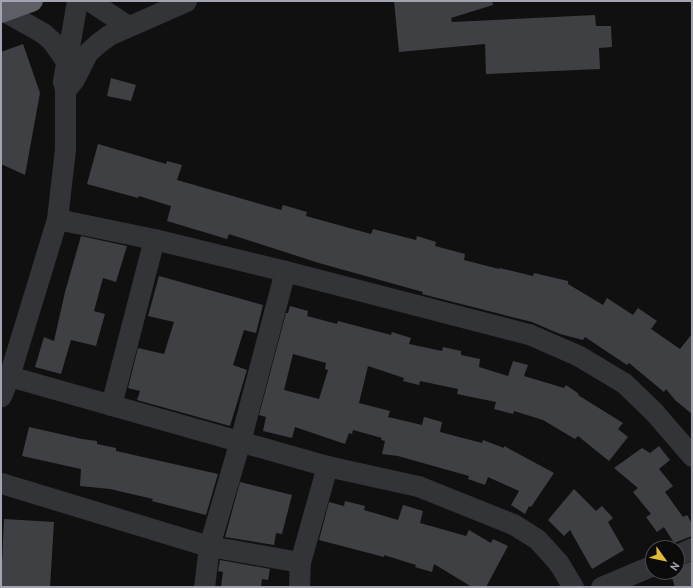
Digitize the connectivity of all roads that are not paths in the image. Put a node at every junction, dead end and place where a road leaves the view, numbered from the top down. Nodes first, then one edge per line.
1 (32, 1) edge
2 (77, 1) edge
3 (90, 1) edge
4 (186, 1) edge
5 (2, 12) edge
6 (128, 26) junction
7 (66, 61) junction
8 (65, 89) junction
9 (57, 219) junction
10 (154, 239) junction
11 (285, 271) junction
12 (10, 376) junction
13 (1, 396) edge
14 (111, 405) junction
15 (240, 441) junction
16 (692, 456) edge
17 (327, 466) junction
18 (1, 483) edge
19 (209, 546) junction
20 (300, 562) junction
21 (645, 568) edge
22 (204, 587) edge
23 (299, 587) edge
24 (573, 587) edge
25 (601, 587) edge

1 - 5 highway
2 - 7 street
3 - 6 street
4 - 6 street
5 - 7 street
6 - 8 street
7 - 8 street
8 - 9 street
9 - 10 street
9 - 12 street
10 - 11 street
10 - 14 street
11 - 15 street
11 - 16 street
12 - 13 street
12 - 14 street
14 - 15 street
15 - 17 street
15 - 19 street
17 - 20 street
17 - 24 street
18 - 19 street
19 - 20 street
19 - 22 street
20 - 23 street
21 - 25 street

